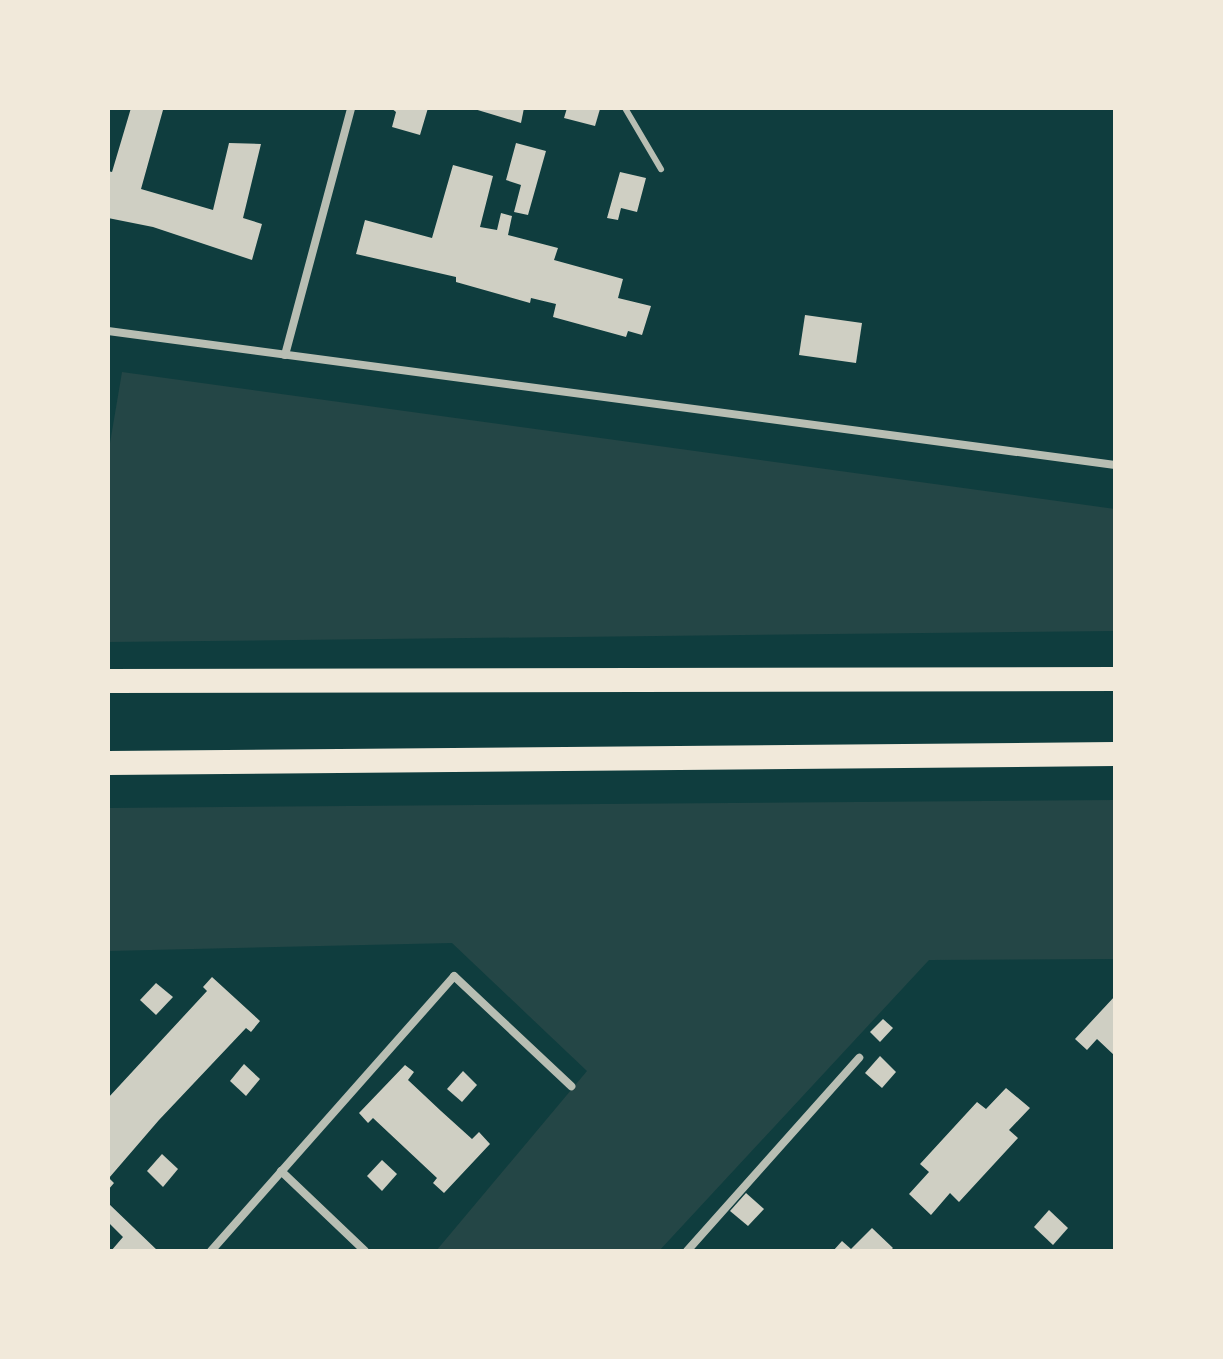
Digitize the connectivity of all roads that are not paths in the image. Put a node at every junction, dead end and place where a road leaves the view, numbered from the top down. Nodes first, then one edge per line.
1 (351, 108) edge
2 (625, 108) edge
3 (661, 169) dead end
4 (108, 331) edge
5 (285, 355) junction
6 (1115, 465) edge
7 (1115, 679) edge
8 (108, 681) edge
9 (1115, 754) edge
10 (108, 763) edge
11 (859, 1058) dead end
12 (571, 1086) dead end
13 (281, 1171) junction
14 (211, 1251) edge
15 (365, 1251) edge
16 (687, 1251) edge

1 - 5 street
2 - 3 lane
4 - 5 street
5 - 6 street
7 - 8 highway
9 - 10 highway
11 - 16 street
12 - 13 street
13 - 14 street
13 - 15 street

